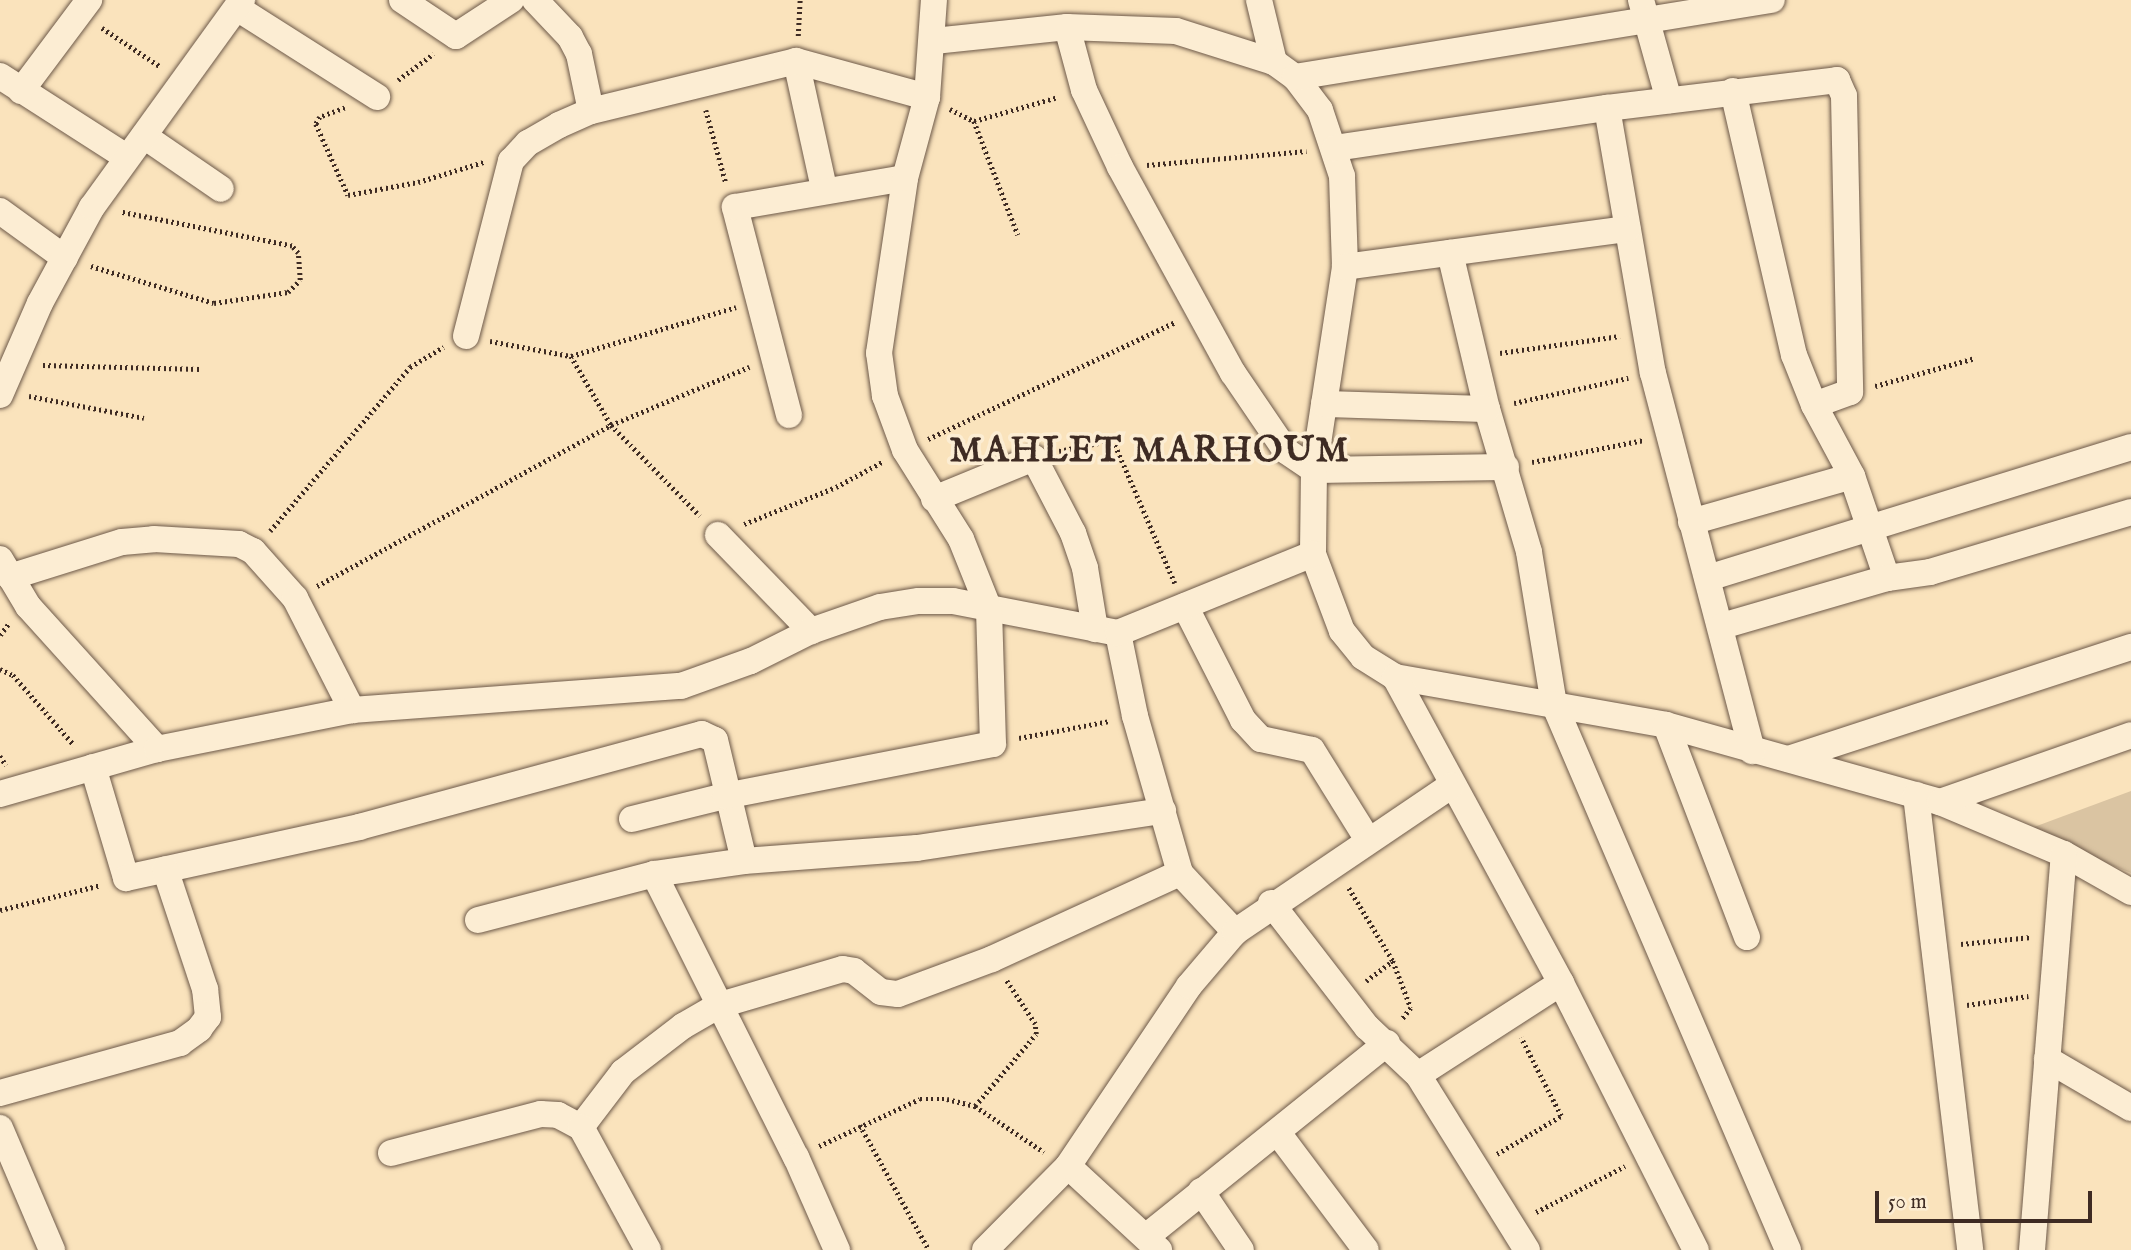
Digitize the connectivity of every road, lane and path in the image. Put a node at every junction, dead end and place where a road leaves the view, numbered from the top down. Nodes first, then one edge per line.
1 (402, 0) edge
2 (511, 0) edge
3 (536, 0) edge
4 (800, 0) edge
5 (934, 0) edge
6 (1259, 0) edge
7 (1772, 0) edge
8 (239, 4) edge
9 (84, 6) edge
10 (1644, 11) edge
11 (1067, 27) junction
12 (456, 36) junction
13 (934, 40) junction
14 (796, 61) junction
15 (1285, 69) junction
16 (183, 82) junction
17 (11, 83) edge
18 (699, 86) junction
19 (1084, 90) junction
20 (1733, 91) junction
21 (377, 97) junction
22 (927, 97) junction
23 (1669, 100) junction
24 (1607, 108) junction
25 (591, 111) junction
26 (144, 136) junction
27 (1335, 148) junction
28 (516, 152) junction
29 (126, 157) junction
30 (1120, 167) junction
31 (905, 178) junction
32 (824, 188) junction
33 (221, 189) dead end
34 (92, 206) junction
35 (735, 207) junction
36 (0, 211) edge
37 (1627, 229) junction
38 (1018, 235) dead end
39 (1450, 253) junction
40 (65, 258) junction
41 (1345, 267) junction
42 (757, 301) junction
43 (1199, 311) junction
44 (1645, 332) junction
45 (466, 336) junction
46 (571, 356) junction
47 (1475, 356) junction
48 (774, 357) junction
49 (1975, 358) dead end
50 (7, 360) edge
51 (200, 369) dead end
52 (1653, 373) junction
53 (1850, 392) junction
54 (0, 393) edge
55 (1324, 404) junction
56 (1814, 405) junction
57 (1487, 410) junction
58 (789, 415) dead end
59 (144, 418) dead end
60 (611, 425) junction
61 (1669, 435) junction
62 (2131, 447) edge
63 (905, 450) junction
64 (1034, 458) junction
65 (1506, 467) junction
66 (1314, 470) junction
67 (1852, 476) junction
68 (934, 499) junction
69 (2131, 512) edge
70 (1691, 522) junction
71 (1871, 524) junction
72 (718, 535) junction
73 (253, 551) junction
74 (1313, 554) junction
75 (5, 568) edge
76 (1708, 578) junction
77 (1887, 578) junction
78 (295, 598) junction
79 (1185, 606) junction
80 (989, 609) junction
81 (1722, 626) junction
82 (811, 631) junction
83 (1107, 631) junction
84 (2131, 647) edge
85 (0, 669) edge
86 (1395, 677) junction
87 (1555, 704) junction
88 (352, 710) junction
89 (1135, 716) junction
90 (1666, 725) junction
91 (2131, 735) edge
92 (993, 744) junction
93 (157, 749) junction
94 (1752, 751) junction
95 (1788, 759) junction
96 (93, 766) junction
97 (1451, 786) junction
98 (0, 794) edge
99 (725, 796) junction
100 (1928, 799) junction
101 (1163, 811) junction
102 (632, 819) dead end
103 (1368, 840) junction
104 (2064, 853) junction
105 (744, 861) junction
106 (1334, 863) junction
107 (165, 869) junction
108 (1180, 873) junction
109 (654, 874) junction
110 (126, 878) junction
111 (2131, 892) edge
112 (1271, 904) junction
113 (0, 910) edge
114 (478, 920) dead end
115 (1235, 932) junction
116 (2058, 934) junction
117 (1747, 937) dead end
118 (1933, 947) junction
119 (992, 959) junction
120 (1393, 961) junction
121 (1561, 983) junction
122 (2053, 992) junction
123 (1344, 997) junction
124 (718, 1006) junction
125 (1938, 1008) junction
126 (1509, 1017) junction
127 (1387, 1043) junction
128 (2047, 1059) junction
129 (1418, 1075) junction
130 (0, 1093) edge
131 (975, 1106) junction
132 (2131, 1108) edge
133 (860, 1125) junction
134 (581, 1127) junction
135 (0, 1128) edge
136 (1278, 1133) junction
137 (390, 1153) dead end
138 (1646, 1155) junction
139 (796, 1157) junction
140 (1478, 1165) junction
141 (1068, 1166) junction
142 (1201, 1191) junction
143 (1514, 1224) junction
144 (1153, 1243) edge
145 (42, 1245) edge
146 (2038, 1248) edge
147 (648, 1250) edge
148 (837, 1250) edge
149 (929, 1250) edge
150 (985, 1250) edge
151 (1241, 1250) edge
152 (1367, 1250) edge
153 (1527, 1250) edge
154 (1696, 1250) edge
155 (1788, 1250) edge
156 (1970, 1250) edge

1 - 12 street
2 - 12 street
3 - 25 street
4 - 14 path
5 - 13 street
6 - 15 street
7 - 10 street
8 - 16 street
8 - 21 street
9 - 16 path
9 - 17 street
10 - 15 street
10 - 23 street
11 - 13 street
11 - 15 street
11 - 19 street
12 - 21 path
13 - 22 street
14 - 18 street
14 - 22 street
14 - 32 street
15 - 27 street
16 - 26 street
17 - 29 street
18 - 25 street
18 - 35 path
19 - 30 street
19 - 38 path
20 - 23 street
20 - 53 street
20 - 56 street
21 - 28 path
22 - 31 street
23 - 24 street
24 - 27 street
24 - 37 street
25 - 28 street
26 - 29 street
26 - 33 street
27 - 30 path
27 - 41 street
28 - 45 street
29 - 34 street
30 - 43 street
31 - 32 street
31 - 63 street
32 - 35 street
34 - 40 street
34 - 40 path
35 - 42 street
36 - 40 street
37 - 39 street
37 - 44 street
39 - 41 street
39 - 47 street
40 - 50 street
41 - 55 street
42 - 46 path
42 - 48 street
43 - 63 path
43 - 66 street
44 - 47 path
44 - 52 street
45 - 46 path
45 - 73 path
46 - 60 path
47 - 57 street
48 - 58 street
48 - 60 path
49 - 53 path
50 - 51 path
50 - 54 street
52 - 57 path
52 - 61 street
53 - 56 street
54 - 59 path
55 - 57 street
55 - 66 street
56 - 67 street
57 - 65 street
60 - 72 path
60 - 78 path
61 - 65 path
61 - 70 street
62 - 71 street
63 - 68 street
63 - 72 path
64 - 68 street
64 - 79 path
64 - 83 street
65 - 66 street
65 - 87 street
66 - 74 street
67 - 70 street
67 - 71 street
68 - 80 street
69 - 77 street
70 - 76 street
71 - 76 street
71 - 77 street
72 - 82 street
73 - 75 street
73 - 78 street
74 - 79 street
74 - 86 street
75 - 93 street
76 - 81 street
77 - 81 street
78 - 88 street
79 - 83 street
79 - 103 street
80 - 82 street
80 - 83 street
80 - 92 street
81 - 94 street
82 - 88 street
83 - 89 street
84 - 95 street
85 - 96 path
86 - 87 street
86 - 97 street
87 - 90 street
87 - 155 street
88 - 93 street
89 - 92 path
89 - 101 street
90 - 94 street
90 - 117 street
91 - 100 street
92 - 99 street
93 - 96 street
94 - 95 street
95 - 100 street
96 - 98 street
96 - 110 street
97 - 103 street
97 - 121 street
99 - 102 street
99 - 105 street
99 - 107 street
100 - 104 street
100 - 118 street
101 - 105 street
101 - 108 street
103 - 106 street
104 - 111 street
104 - 116 street
105 - 109 street
106 - 112 street
106 - 120 path
107 - 110 street
107 - 130 street
108 - 115 street
108 - 119 street
109 - 114 street
109 - 124 street
110 - 113 path
112 - 115 street
112 - 123 street
115 - 141 street
116 - 118 path
116 - 122 street
118 - 125 street
119 - 124 street
119 - 131 path
120 - 123 path
120 - 127 path
121 - 126 street
121 - 138 street
122 - 125 path
122 - 128 street
123 - 127 street
124 - 134 street
124 - 139 street
125 - 156 street
126 - 129 street
126 - 140 path
127 - 129 street
127 - 136 street
128 - 132 street
128 - 146 street
129 - 140 street
131 - 133 path
131 - 141 path
133 - 139 path
133 - 149 path
134 - 137 street
134 - 147 street
135 - 145 street
136 - 142 street
136 - 152 street
138 - 143 path
138 - 154 street
139 - 148 street
140 - 143 street
141 - 144 street
141 - 150 street
142 - 144 street
142 - 151 street
143 - 153 street

